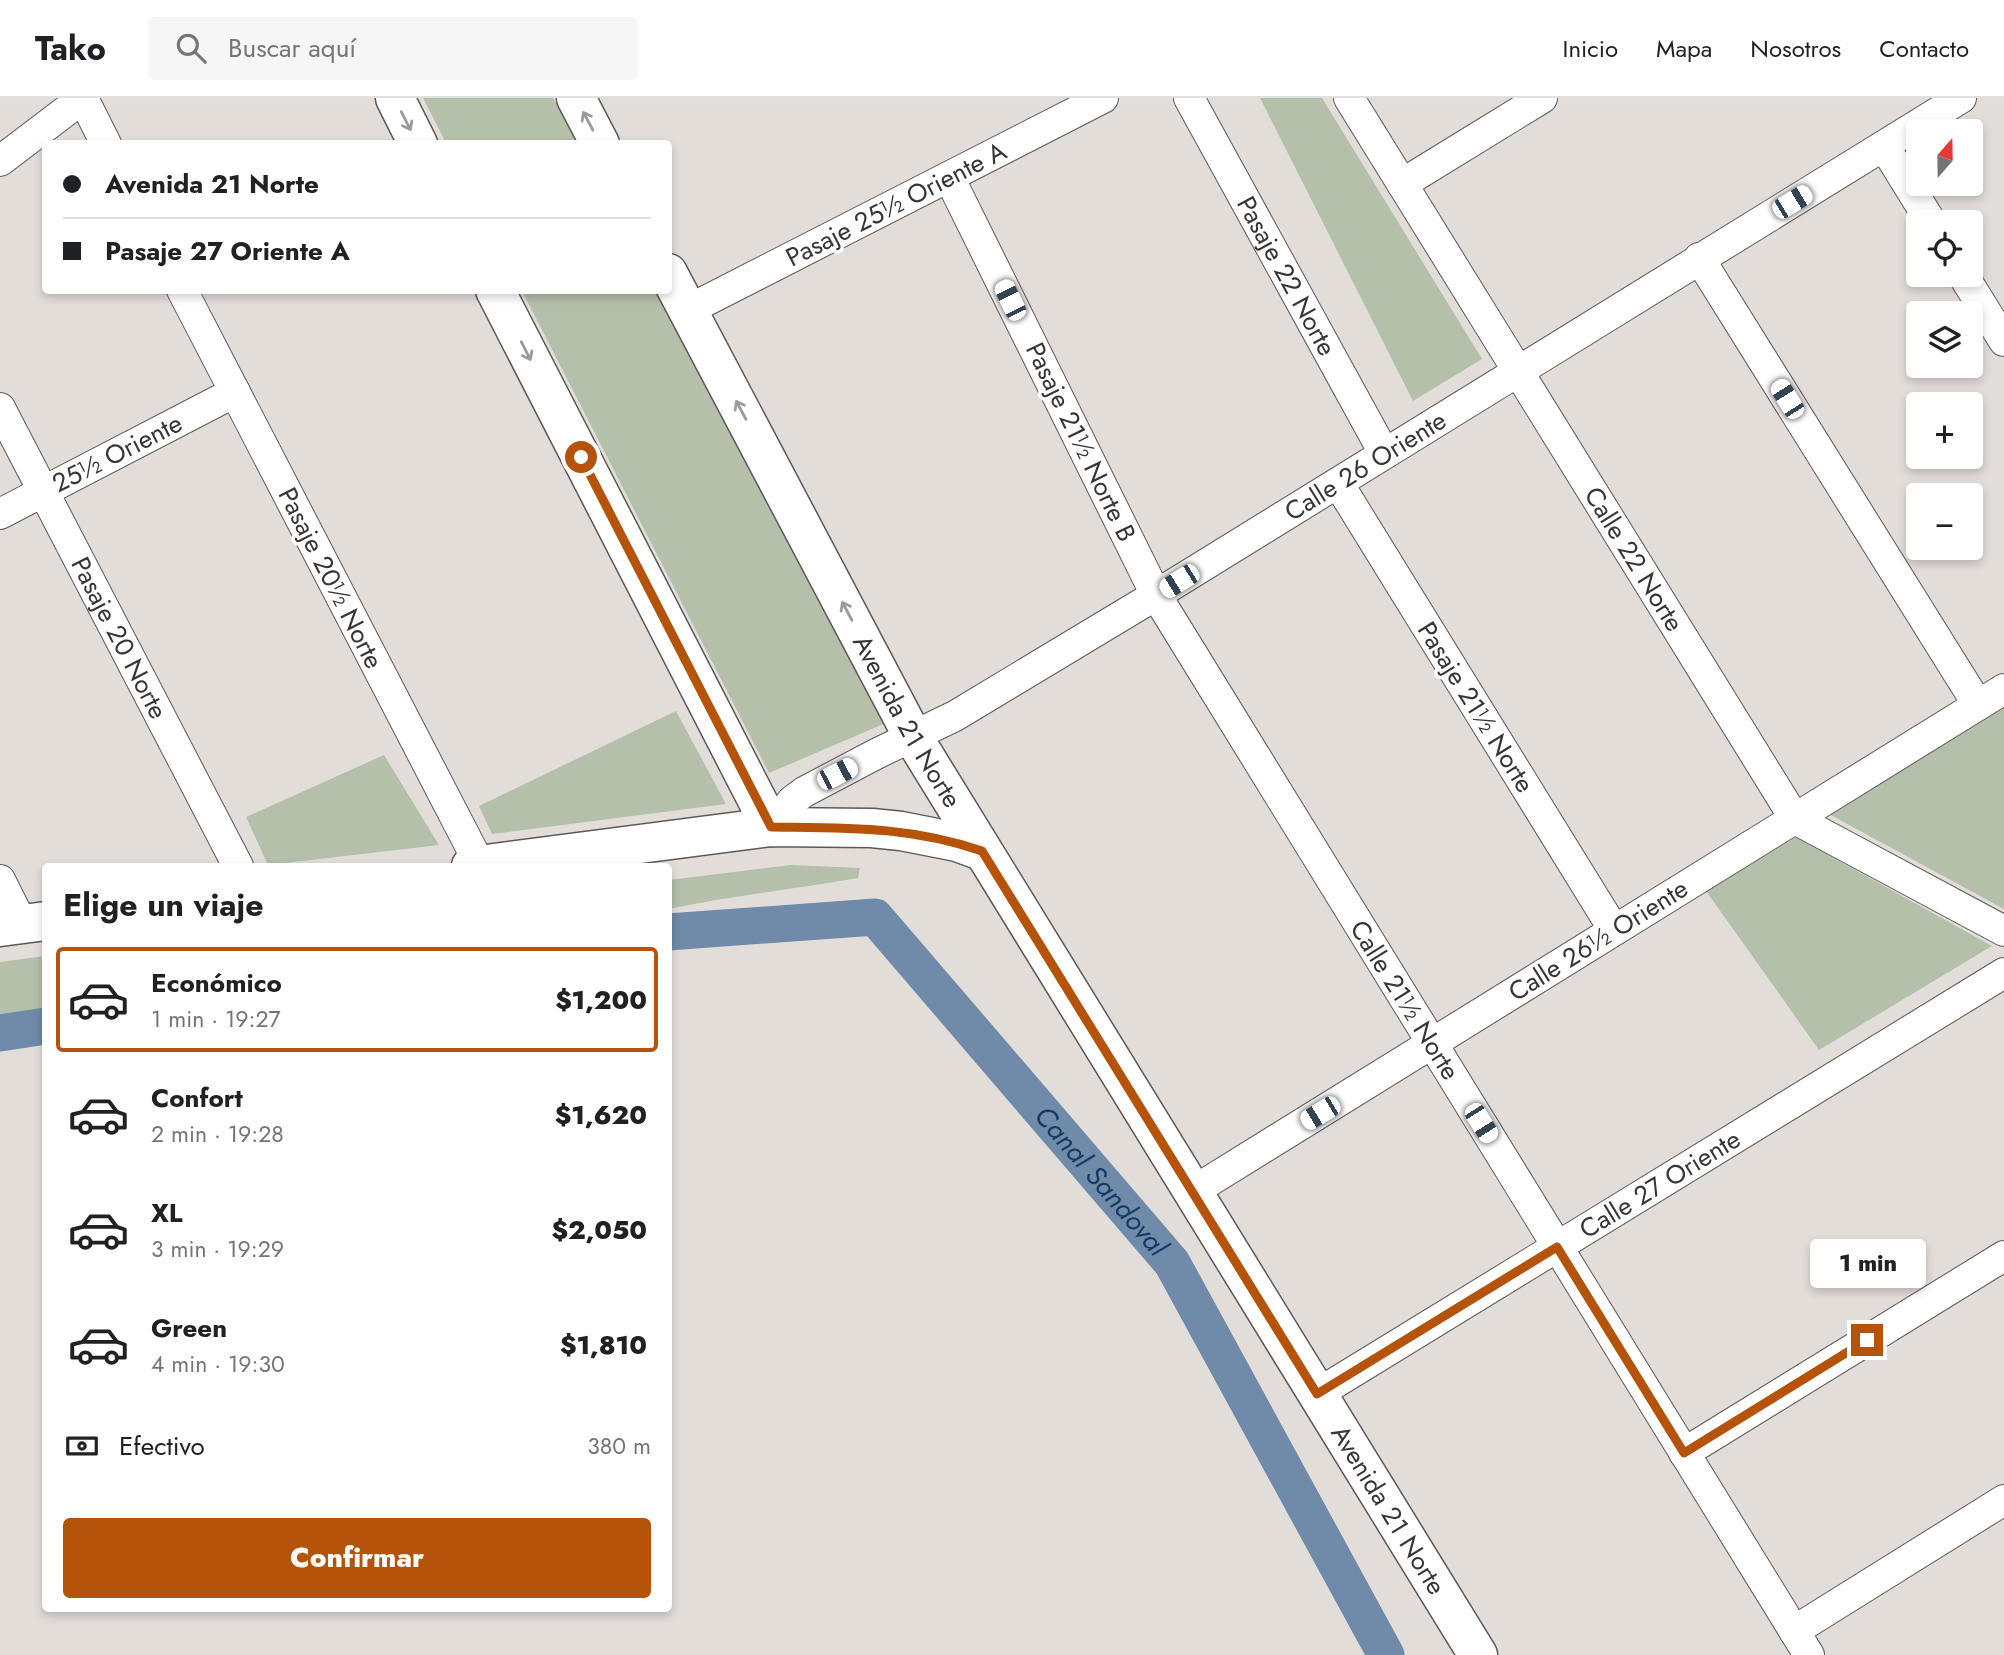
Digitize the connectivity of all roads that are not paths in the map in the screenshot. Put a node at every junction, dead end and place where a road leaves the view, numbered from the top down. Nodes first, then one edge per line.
1 (83, 98) edge
2 (395, 98) edge
3 (576, 98) edge
4 (1103, 98) edge
5 (1189, 98) edge
6 (1349, 98) edge
7 (1542, 98) edge
8 (1961, 98) edge
9 (1928, 107) edge
10 (104, 140) edge
11 (416, 140) edge
12 (598, 140) edge
13 (1884, 146) junction
14 (0, 161) edge
15 (949, 177) junction
16 (1402, 184) junction
17 (1924, 210) edge
18 (1699, 258) junction
19 (672, 280) edge
20 (1970, 287) edge
21 (185, 294) edge
22 (497, 294) edge
23 (688, 310) junction
24 (2004, 341) edge
25 (1517, 372) junction
26 (235, 392) junction
27 (0, 408) edge
28 (1384, 453) junction
29 (1338, 483) junction
30 (43, 492) junction
31 (0, 514) edge
32 (1156, 595) junction
33 (2004, 689) edge
34 (1978, 705) junction
35 (913, 737) junction
36 (1795, 819) junction
37 (771, 827) junction
38 (982, 851) junction
39 (236, 863) edge
40 (473, 863) edge
41 (498, 863) edge
42 (0, 880) edge
43 (23, 924) edge
44 (1614, 930) junction
45 (2004, 931) edge
46 (2004, 973) edge
47 (1432, 1044) junction
48 (1192, 1192) junction
49 (1557, 1247) junction
50 (2004, 1256) edge
51 (1317, 1394) junction
52 (1684, 1453) junction
53 (2004, 1500) edge
54 (1801, 1643) edge
55 (1478, 1655) edge

1 - 10 street
1 - 14 street
2 -> 11 street
12 -> 3 street
4 - 15 street, Pasaje 25½ Oriente A
5 - 28 street, Pasaje 22 Norte
6 - 16 street, Calle 22 Norte
7 - 16 street
8 - 9 street, Calle 26 Oriente
9 - 13 street, Calle 26 Oriente
13 - 17 street
13 - 18 street, Calle 26 Oriente
15 - 23 street, Pasaje 25½ Oriente A
15 - 32 street, Pasaje 21½ Norte B
16 - 25 street, Calle 22 Norte
18 - 25 street, Calle 26 Oriente
18 - 34 street
19 - 23 street, Avenida 21 Norte
20 - 24 street
21 - 26 street, Pasaje 20½ Norte
22 -> 37 street
35 -> 23 street, Avenida 21 Norte
25 - 28 street, Calle 26 Oriente
25 - 36 street, Calle 22 Norte
26 - 30 street, 25½ Oriente
26 - 40 street, Pasaje 20½ Norte
27 - 30 street, Pasaje 20 Norte
28 - 29 street, Calle 26 Oriente
29 - 32 street, Calle 26 Oriente
29 - 44 street, Pasaje 21½ Norte
30 - 31 street, 25½ Oriente
30 - 39 street, Pasaje 20 Norte
32 - 35 street, Calle 26 Oriente
32 - 47 street, Calle 21½ Norte
33 - 34 street, Calle 26½ Oriente
34 - 36 street, Calle 26½ Oriente
35 - 37 street, Calle 26 Oriente
35 - 38 street, Avenida 21 Norte
36 - 44 street, Calle 26½ Oriente
36 - 45 street, Calle 22 Norte
37 - 38 street
37 - 41 street
38 - 48 street, Avenida 21 Norte
42 - 43 street
44 - 47 street, Calle 26½ Oriente
46 - 49 street, Calle 27 Oriente
47 - 48 street, Calle 26½ Oriente
47 - 49 street, Calle 21½ Norte
48 - 51 street, Avenida 21 Norte
49 - 51 street, Calle 27 Oriente
49 - 52 street, Calle 21½ Norte
50 - 52 street
51 - 55 street, Avenida 21 Norte
52 - 54 street, Calle 21½ Norte
53 - 54 street

